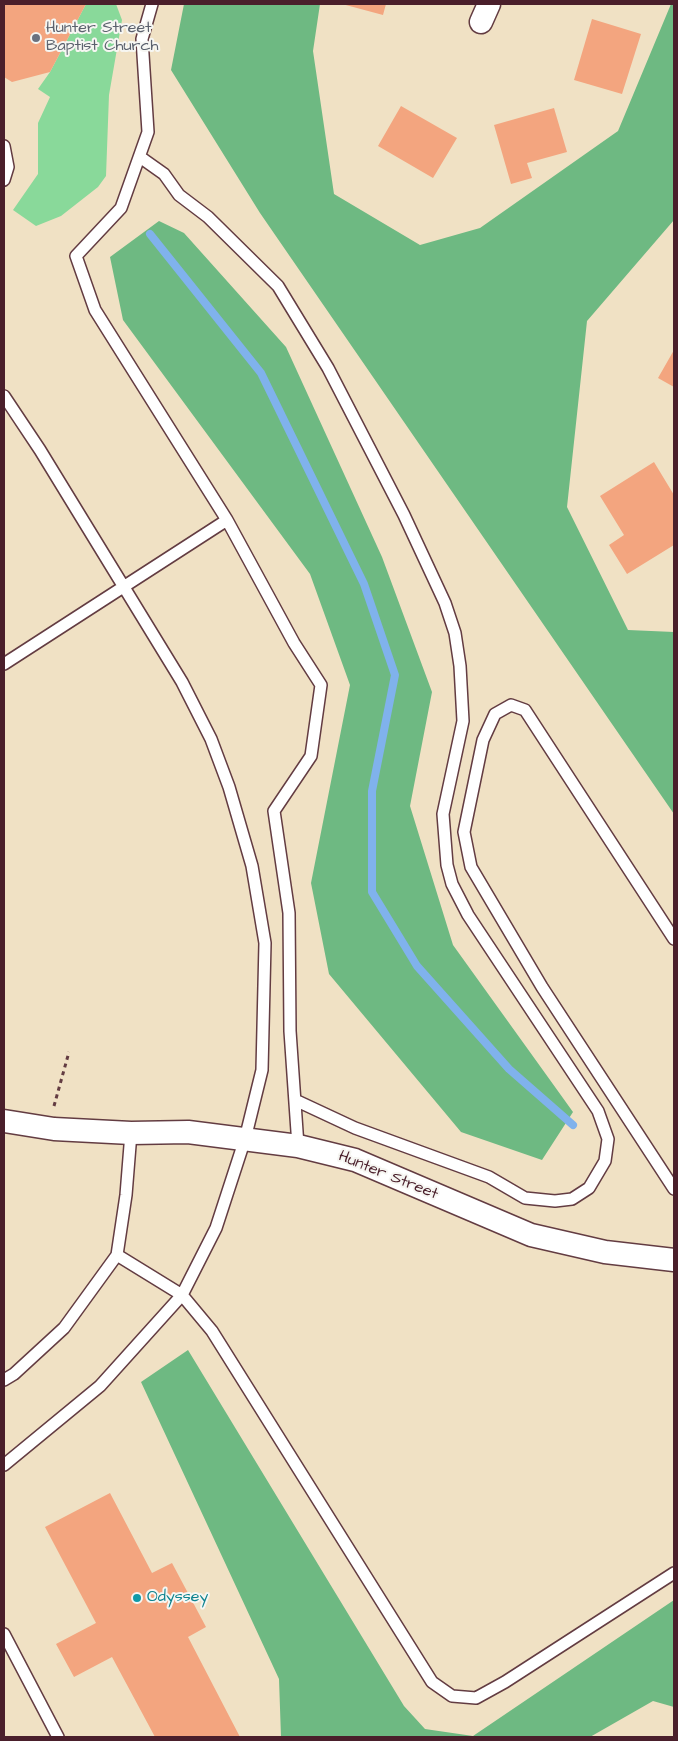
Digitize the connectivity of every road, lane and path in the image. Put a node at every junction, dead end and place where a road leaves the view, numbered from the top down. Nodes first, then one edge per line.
1 (152, 4) edge
2 (4, 146) edge
3 (140, 157) junction
4 (4, 180) edge
5 (4, 396) edge
6 (227, 520) junction
7 (122, 587) junction
8 (4, 664) edge
9 (674, 939) edge
10 (295, 1100) junction
11 (4, 1121) edge
12 (131, 1133) junction
13 (245, 1139) junction
14 (298, 1146) junction
15 (674, 1189) edge
16 (117, 1255) junction
17 (674, 1259) edge
18 (182, 1295) junction
19 (4, 1380) edge
20 (4, 1465) edge
21 (674, 1573) edge
22 (4, 1634) edge
23 (58, 1737) edge

1 - 3 lane
2 - 4 lane
3 - 6 lane
3 - 10 lane
5 - 7 lane
6 - 7 lane
6 - 10 lane
7 - 8 lane
7 - 13 lane
9 - 15 lane
10 - 14 lane
11 - 12 street, Hunter Street
12 - 13 street, Hunter Street
12 - 16 lane
13 - 14 street, Hunter Street
13 - 18 lane
14 - 17 street, Hunter Street
16 - 18 lane
16 - 19 lane
18 - 20 lane
18 - 21 lane
22 - 23 lane

